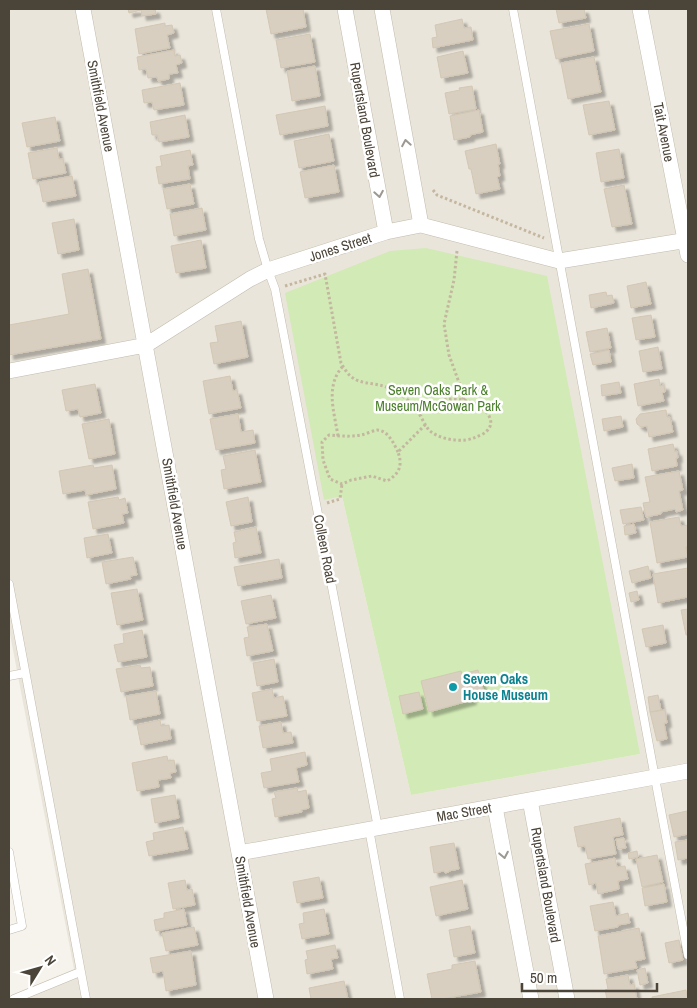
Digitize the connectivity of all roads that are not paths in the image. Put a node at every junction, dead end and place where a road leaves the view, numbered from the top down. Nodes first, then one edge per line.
1 (83, 9) edge
2 (216, 9) edge
3 (345, 9) edge
4 (382, 9) edge
5 (513, 9) edge
6 (640, 9) edge
7 (420, 225) junction
8 (386, 232) junction
9 (687, 246) edge
10 (560, 261) junction
11 (268, 270) junction
12 (146, 345) junction
13 (9, 371) edge
14 (9, 584) edge
15 (25, 673) junction
16 (9, 676) edge
17 (688, 771) edge
18 (654, 778) junction
19 (530, 800) junction
20 (495, 807) junction
21 (373, 829) junction
22 (9, 852) edge
23 (239, 853) junction
24 (9, 930) edge
25 (688, 955) edge
26 (80, 972) junction
27 (14, 999) edge
28 (86, 999) edge
29 (266, 999) edge
30 (400, 999) edge
31 (531, 999) edge
32 (567, 999) edge

1 - 12 street, Smithfield Avenue
2 - 11 lane, Colleen Road
3 -> 8 street, Rupertsland Boulevard
7 -> 4 street
5 - 10 lane
6 - 9 street, Tait Avenue
7 - 8 street, Jones Street
7 - 10 street, Jones Street
8 - 11 street, Jones Street
9 - 10 street, Jones Street
10 - 18 lane
11 - 12 street, Jones Street
11 - 21 lane, Colleen Road
12 - 13 street, Jones Street
12 - 23 street, Smithfield Avenue
14 - 15 lane
15 - 16 lane
15 - 26 lane
17 - 18 street, Mac Street
18 - 19 street, Mac Street
18 - 25 lane
19 - 20 street, Mac Street
19 - 32 street, Rupertsland Boulevard
20 - 21 street, Mac Street
20 -> 31 street
21 - 23 street, Mac Street
21 - 30 lane, Colleen Road
22 - 24 lane
23 - 29 street, Smithfield Avenue
26 - 27 lane
26 - 28 lane

